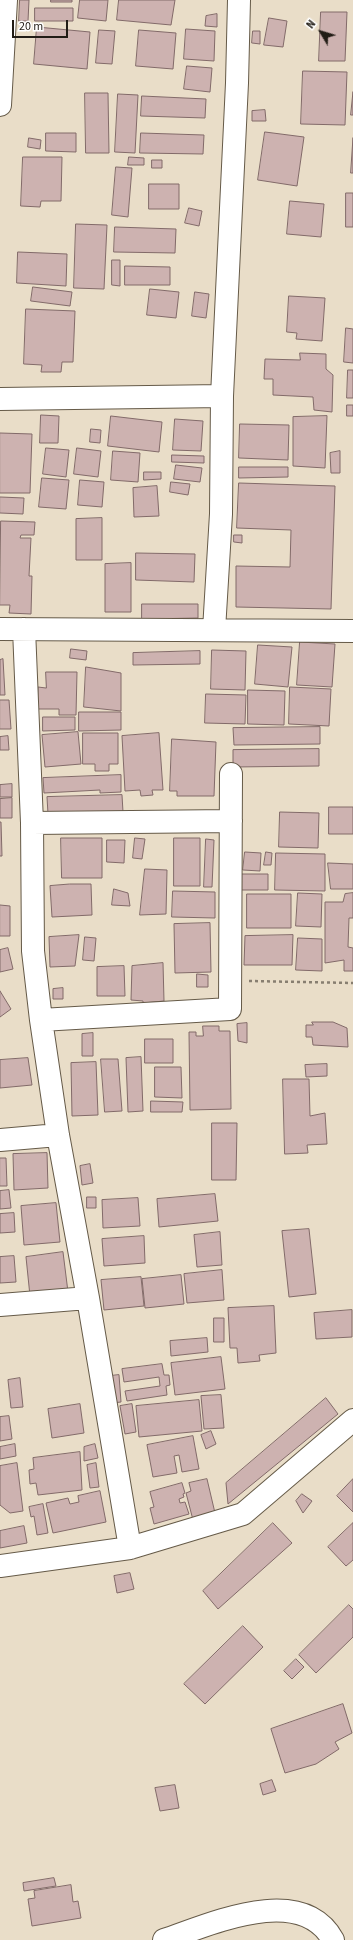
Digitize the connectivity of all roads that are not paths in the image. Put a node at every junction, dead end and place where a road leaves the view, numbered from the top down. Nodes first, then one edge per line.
1 (6, 0) edge
2 (239, 0) edge
3 (0, 104) edge
4 (222, 396) junction
5 (0, 399) edge
6 (24, 629) junction
7 (0, 630) edge
8 (214, 630) junction
9 (353, 630) edge
10 (231, 774) dead end
11 (231, 821) junction
12 (32, 824) junction
13 (41, 1020) junction
14 (58, 1135) junction
15 (0, 1140) edge
16 (88, 1298) junction
17 (0, 1305) edge
18 (353, 1420) edge
19 (130, 1548) junction
20 (0, 1566) edge
21 (164, 1940) edge
22 (333, 1940) edge

1 - 3 street
2 - 4 street
4 - 5 street
4 - 8 street
6 - 7 street
6 - 8 street
6 - 12 street
8 - 9 street
10 - 11 street
11 - 12 street
11 - 13 street
12 - 13 street
13 - 14 street
14 - 15 street
14 - 16 street
16 - 17 street
16 - 19 street
18 - 19 street
19 - 20 street
21 - 22 street

